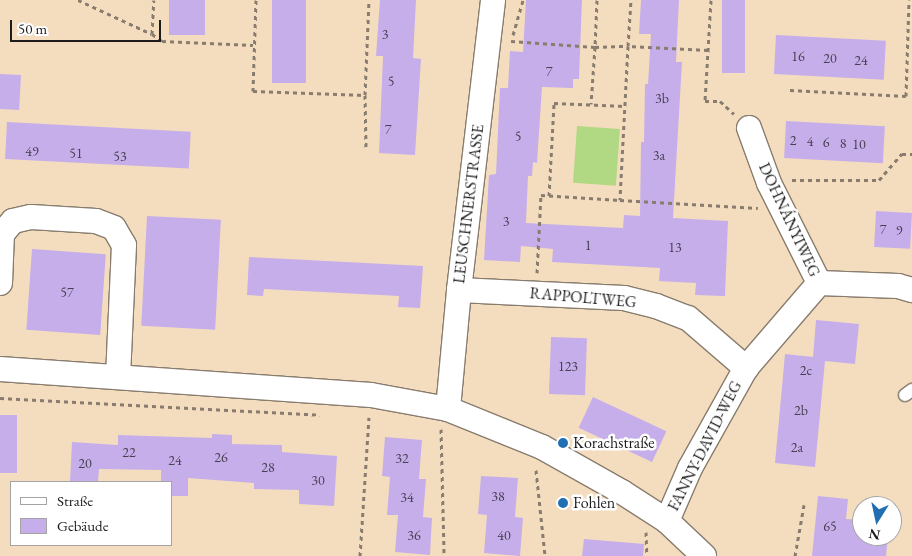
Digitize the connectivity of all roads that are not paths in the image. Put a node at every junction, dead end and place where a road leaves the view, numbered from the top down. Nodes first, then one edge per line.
1 (493, 0) edge
2 (750, 128) road end
3 (0, 283) edge
4 (818, 283) junction
5 (459, 290) junction
6 (912, 290) edge
7 (746, 368) junction
8 (0, 369) edge
9 (118, 377) junction
10 (444, 408) junction
11 (667, 522) junction
12 (704, 556) edge

1 - 5 street, LEUSCHNERSTRASSE
2 - 4 street, DOHNÁNYIWEG
3 - 9 street
4 - 6 street
4 - 7 street, FANNY-DAVID-WEG
5 - 7 street, RAPPOLTWEG
5 - 10 street, LEUSCHNERSTRASSE
7 - 11 street, FANNY-DAVID-WEG
8 - 9 street
9 - 10 street
10 - 11 street
11 - 12 street

